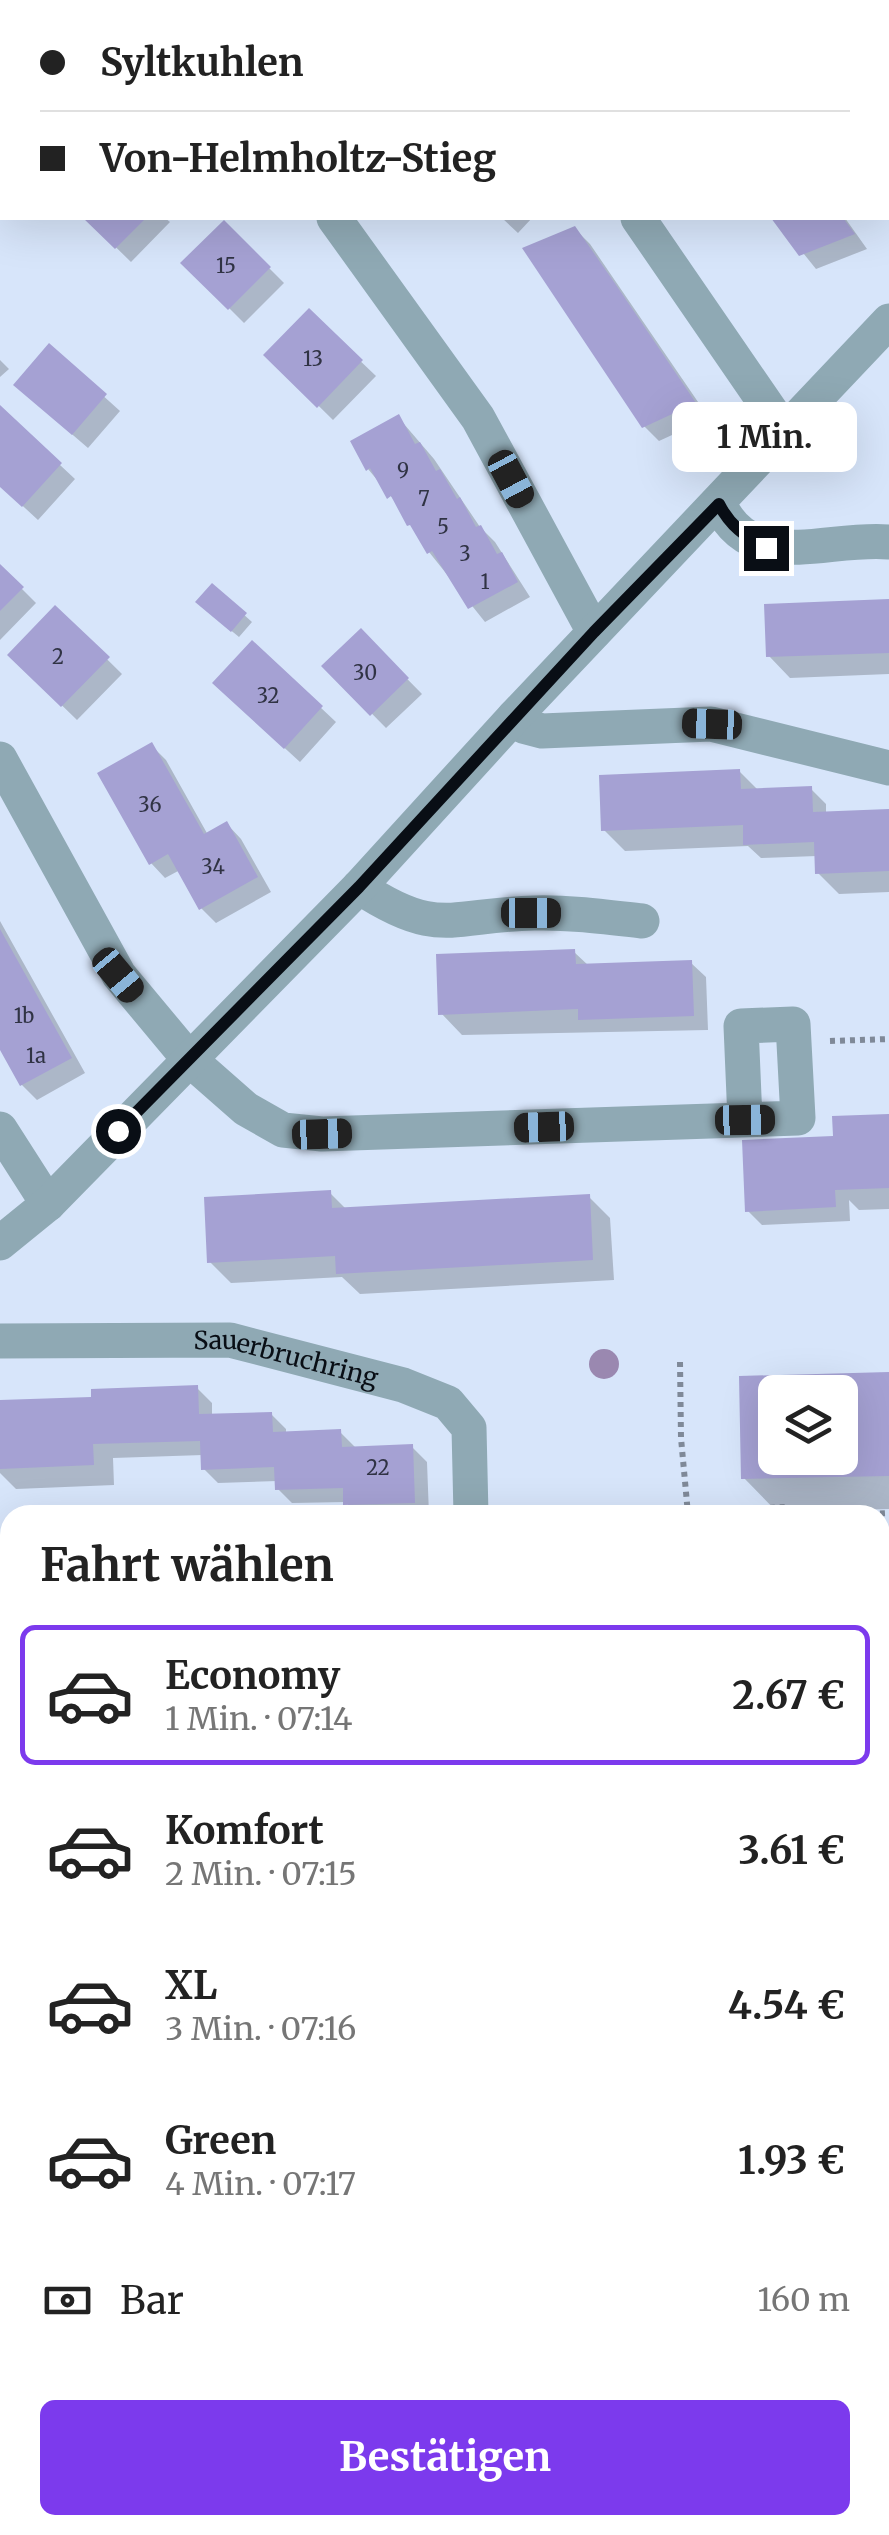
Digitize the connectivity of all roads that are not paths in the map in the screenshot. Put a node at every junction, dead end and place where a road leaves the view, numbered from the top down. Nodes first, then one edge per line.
1 (335, 220) edge
2 (639, 220) edge
3 (889, 321) edge
4 (784, 432) junction
5 (719, 504) junction
6 (889, 542) edge
7 (594, 632) junction
8 (514, 717) junction
9 (0, 758) edge
10 (889, 768) edge
11 (359, 887) junction
12 (642, 921) dead end
13 (188, 1058) junction
14 (745, 1120) junction
15 (0, 1129) edge
16 (48, 1204) junction
17 (0, 1242) edge
18 (0, 1341) edge
19 (470, 1505) edge

1 - 7 street
2 - 4 street
3 - 4 street
4 - 5 street
5 - 6 street
5 - 7 street
7 - 8 street
8 - 10 street
8 - 11 street
9 - 13 street
11 - 12 street
11 - 13 street
13 - 14 street
13 - 16 street
14 - 14 street
15 - 16 street
16 - 17 street
18 - 19 street, Sauerbruchring

